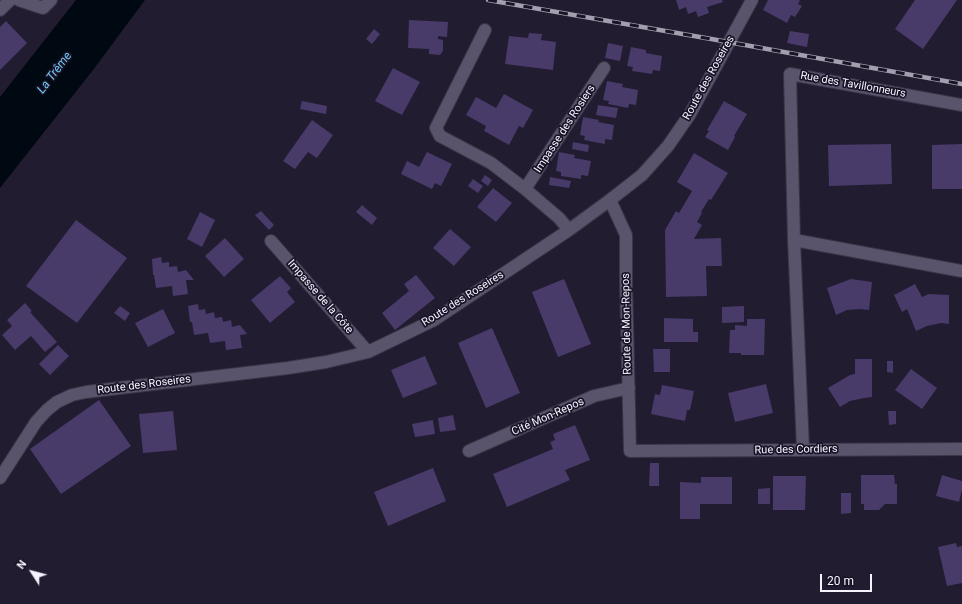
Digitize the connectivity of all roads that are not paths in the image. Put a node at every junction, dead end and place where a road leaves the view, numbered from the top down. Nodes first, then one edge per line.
1 (10, 0) edge
2 (19, 0) edge
3 (51, 0) edge
4 (752, 0) edge
5 (0, 10) edge
6 (485, 30) dead end
7 (604, 68) dead end
8 (962, 105) edge
9 (525, 189) junction
10 (610, 200) junction
11 (569, 230) junction
12 (794, 240) junction
13 (271, 242) dead end
14 (962, 271) edge
15 (368, 352) junction
16 (629, 388) junction
17 (962, 448) edge
18 (802, 449) junction
19 (469, 451) dead end
20 (630, 451) joint
21 (0, 478) edge

1 - 5 street
2 - 3 street
4 - 10 street, Route des Roseires
6 - 9 street
7 - 9 street, Impasse des Rosiers
8 - 12 street, Rue des Tavillonneurs
9 - 11 street
10 - 11 street, Route des Roseires
10 - 16 street, Route de Mon-Repos
11 - 15 street, Route des Roseires
12 - 14 street
12 - 18 street, Rue des Tavillonneurs
13 - 15 street, Impasse de la Côte
15 - 21 street, Route des Roseires
16 - 19 street, Cité Mon-Repos
16 - 20 street, Route de Mon-Repos
17 - 18 street, Rue des Cordiers
18 - 20 street, Rue des Cordiers

